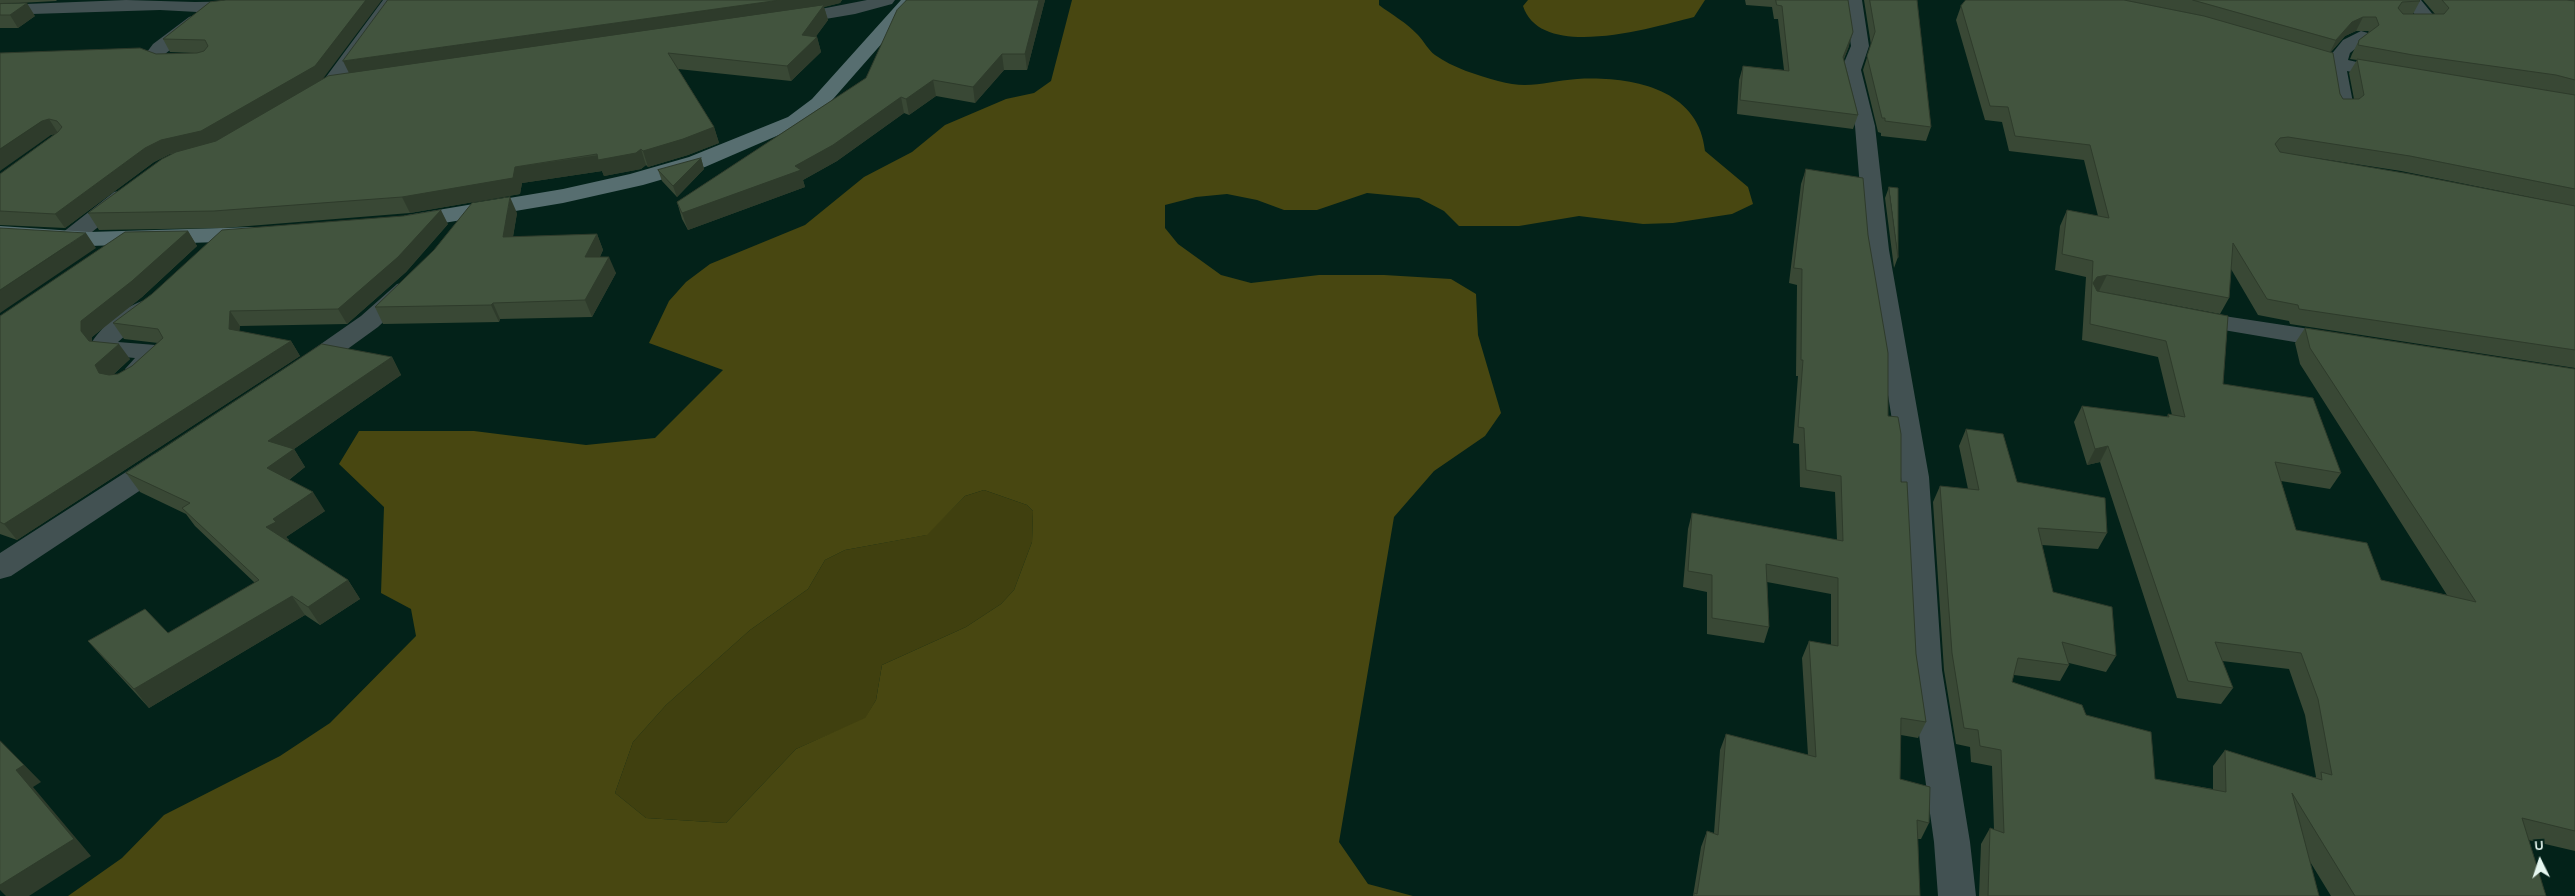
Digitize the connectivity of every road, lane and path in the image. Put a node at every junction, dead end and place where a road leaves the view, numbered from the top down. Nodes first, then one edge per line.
1 (54, 0) edge
2 (135, 0) edge
3 (298, 0) edge
4 (392, 0) edge
5 (886, 0) edge
6 (912, 0) edge
7 (1853, 0) edge
8 (2412, 0) edge
9 (858, 4) edge
10 (157, 6) junction
11 (214, 6) junction
12 (0, 10) edge
13 (26, 10) junction
14 (771, 22) edge
15 (2401, 22) edge
16 (2430, 22) junction
17 (2445, 32) edge
18 (2361, 37) edge
19 (2281, 48) edge
20 (204, 59) edge
21 (2338, 64) junction
22 (2406, 75) edge
23 (375, 80) edge
24 (2344, 108) edge
25 (138, 184) edge
26 (471, 212) junction
27 (391, 224) edge
28 (0, 233) edge
29 (273, 233) edge
30 (224, 237) junction
31 (70, 238) junction
32 (129, 238) junction
33 (451, 241) edge
34 (202, 257) edge
35 (96, 260) edge
36 (425, 270) edge
37 (166, 290) edge
38 (2166, 313) edge
39 (2358, 344) edge
40 (284, 381) edge
41 (121, 382) edge
42 (184, 447) edge
43 (0, 568) edge
44 (1957, 896) edge

1 - 13 street
2 - 10 street
3 - 11 street
4 - 23 street
5 - 9 street
6 - 26 main road
7 - 44 street
8 - 16 street
9 - 14 street
10 - 11 street
10 - 13 street
11 - 20 street
12 - 13 street
15 - 16 street
16 - 17 street
18 - 21 street
19 - 21 street
21 - 22 street
21 - 24 street
25 - 31 street
26 - 27 main road
26 - 33 street
28 - 31 main road
29 - 30 main road
30 - 32 main road
30 - 34 street
31 - 32 main road
32 - 35 street
36 - 40 street
37 - 41 street
38 - 39 street
42 - 43 street

